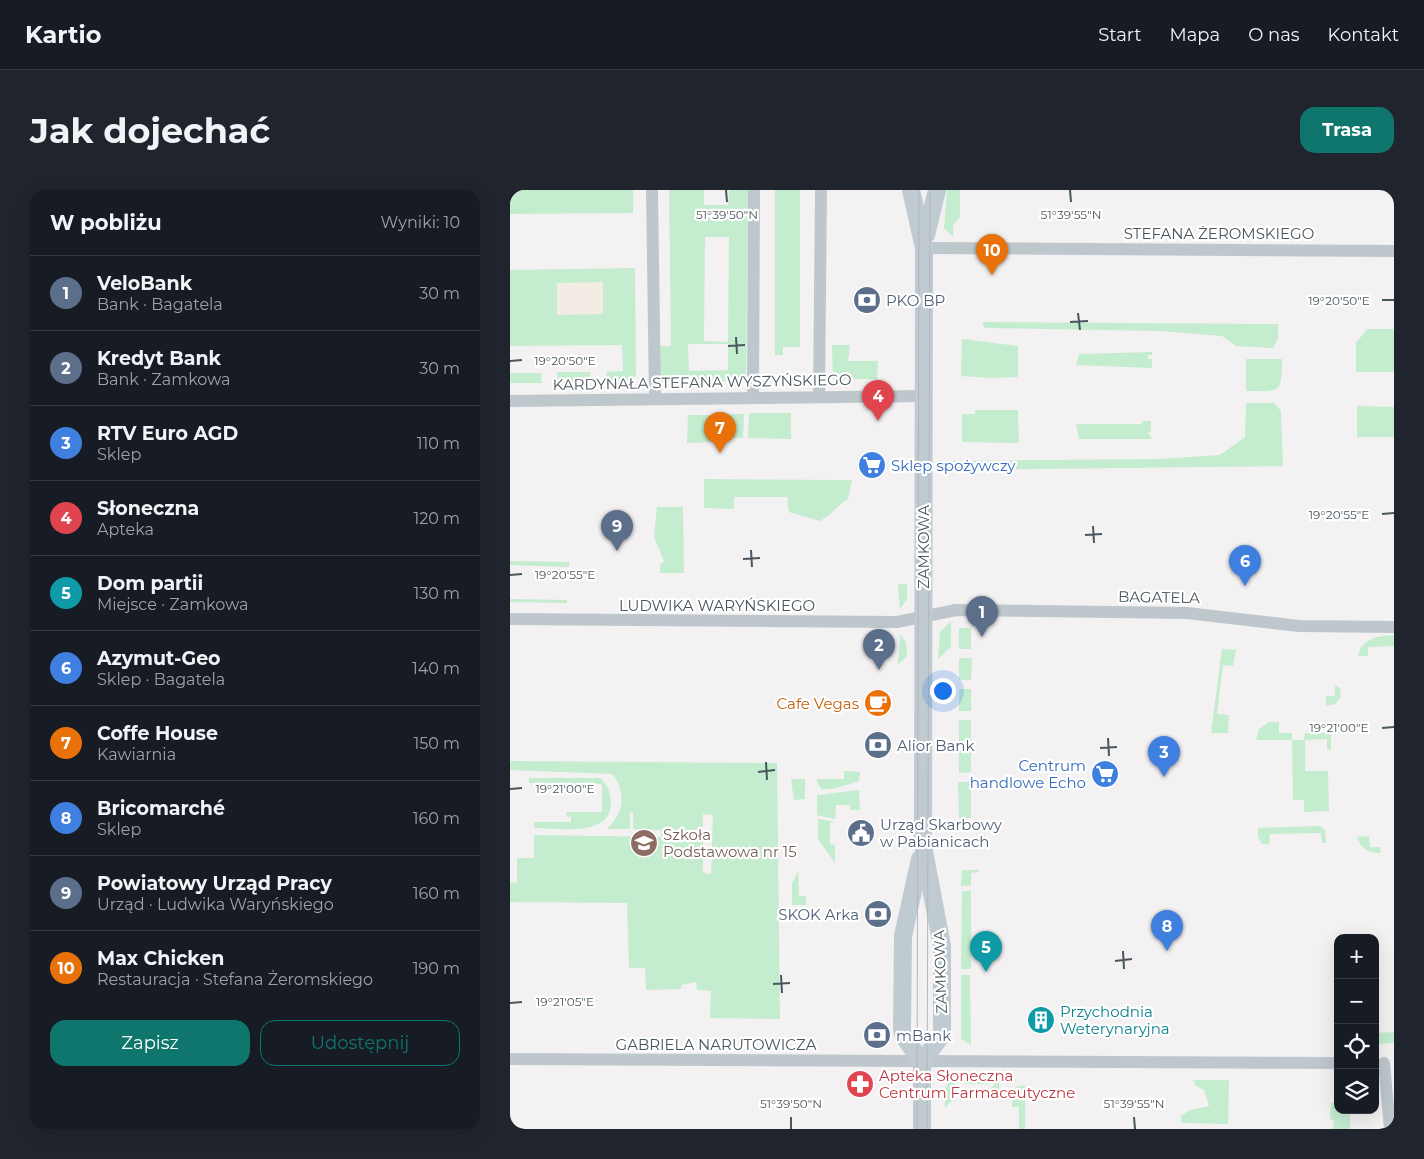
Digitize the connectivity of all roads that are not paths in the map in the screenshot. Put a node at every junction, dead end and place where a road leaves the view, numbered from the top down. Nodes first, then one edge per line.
1 (652, 190) edge
2 (754, 190) edge
3 (821, 190) edge
4 (912, 190) edge
5 (937, 190) edge
6 (924, 248) junction
7 (1394, 251) edge
8 (819, 396) junction
9 (924, 396) junction
10 (754, 397) junction
11 (654, 399) junction
12 (510, 401) edge
13 (923, 618) junction
14 (510, 619) edge
15 (1394, 627) edge
16 (923, 846) junction
17 (510, 1059) edge
18 (922, 1062) junction
19 (1334, 1063) edge
20 (1385, 1063) edge
21 (922, 1129) edge
22 (1390, 1129) edge

1 - 11 street
2 - 10 street
3 - 8 street
4 - 6 street, ZAMKOWA
5 - 6 street, ZAMKOWA
6 - 7 street, STEFANA ŻEROMSKIEGO
6 - 9 street, ZAMKOWA
8 - 9 street, KARDYNAŁA STEFANA WYSZYŃSKIEGO
8 - 10 street, KARDYNAŁA STEFANA WYSZYŃSKIEGO
9 - 13 street, ZAMKOWA
10 - 11 street, KARDYNAŁA STEFANA WYSZYŃSKIEGO
11 - 12 street, KARDYNAŁA STEFANA WYSZYŃSKIEGO
13 - 14 street, LUDWIKA WARYŃSKIEGO
13 - 15 street, BAGATELA
13 - 16 street, ZAMKOWA
16 - 18 street, ZAMKOWA
16 - 18 street, ZAMKOWA
17 - 18 street, GABRIELA NARUTOWICZA
18 - 19 street, GABRIELA NARUTOWICZA
18 - 21 street
20 - 22 street

